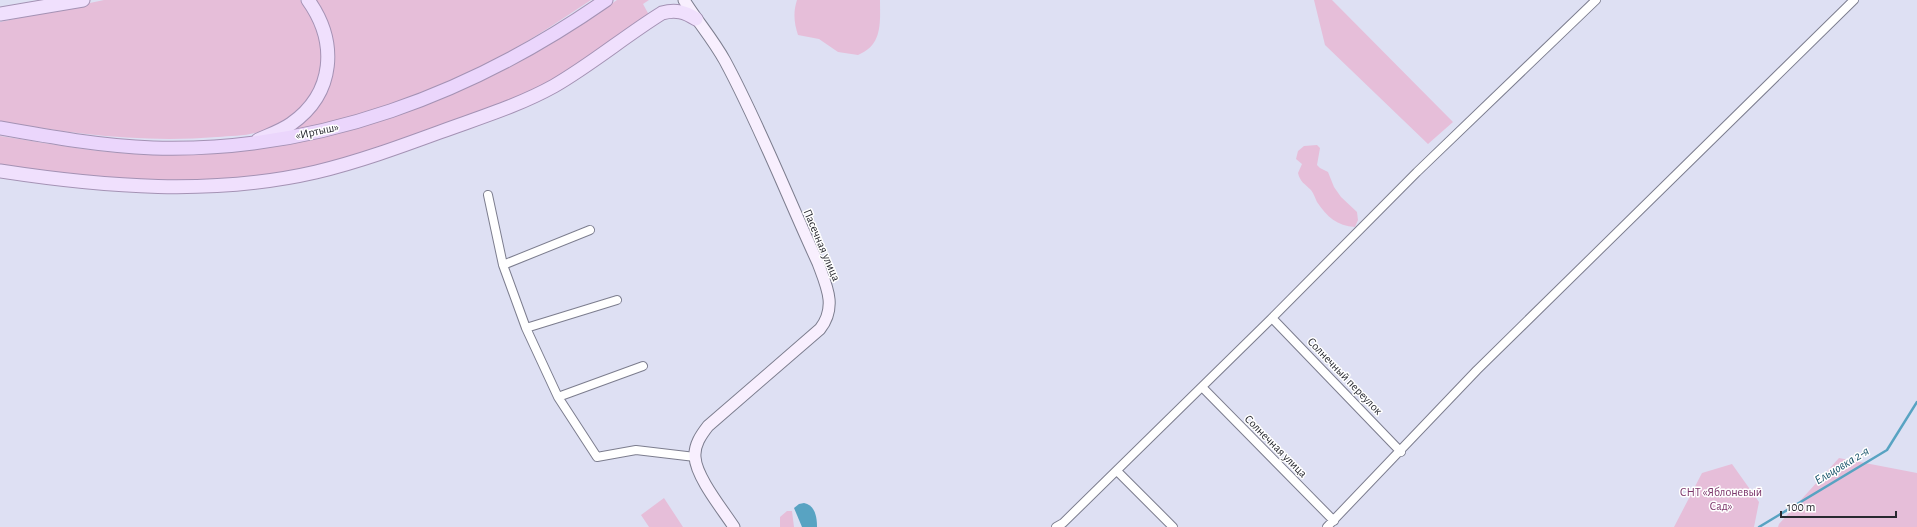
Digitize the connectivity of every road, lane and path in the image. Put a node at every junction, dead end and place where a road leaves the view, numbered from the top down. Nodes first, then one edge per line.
1 (55, 0) edge
2 (83, 0) edge
3 (308, 0) edge
4 (606, 0) edge
5 (610, 0) edge
6 (684, 0) edge
7 (1596, 0) edge
8 (1854, 0) edge
9 (0, 14) edge
10 (696, 19) junction
11 (560, 30) junction
12 (0, 128) edge
13 (244, 145) junction
14 (0, 172) edge
15 (488, 195) dead end
16 (590, 230) dead end
17 (503, 265) junction
18 (618, 300) dead end
19 (1272, 318) junction
20 (526, 328) junction
21 (644, 366) dead end
22 (1202, 388) junction
23 (558, 397) junction
24 (1400, 452) junction
25 (695, 457) junction
26 (1117, 471) junction
27 (1334, 521) junction
28 (1062, 526) edge
29 (734, 527) edge
30 (1173, 527) edge
31 (1327, 527) edge

1 - 9 main road
2 - 9 main road
3 - 13 main road
4 - 11 highway, «Иртыш»
5 - 11 main road
6 - 10 main road, Пасечная улица
7 - 19 street
8 - 24 street
10 - 14 main road
10 - 25 main road, Пасечная улица
11 - 13 highway, «Иртыш»
12 - 13 highway, «Иртыш»
15 - 17 street
16 - 17 street
17 - 20 street
18 - 20 street
19 - 22 street
19 - 24 street, Солнечный переулок
20 - 23 street
21 - 23 street
22 - 26 street
22 - 27 street, Солнечная улица
23 - 25 street
24 - 27 street
25 - 29 main road
26 - 28 street
26 - 30 street
27 - 31 street

